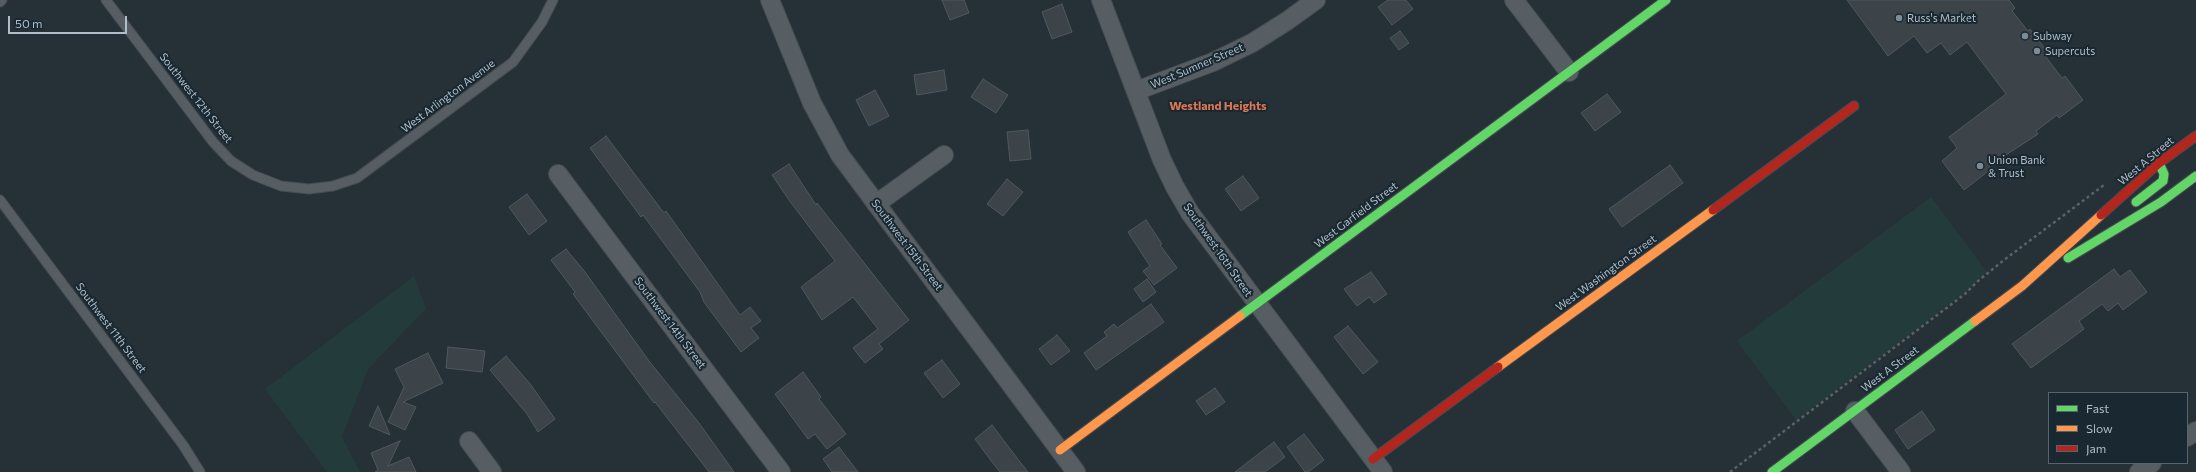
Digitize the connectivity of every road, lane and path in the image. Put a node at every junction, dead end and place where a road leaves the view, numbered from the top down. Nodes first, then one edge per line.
1 (106, 0) edge
2 (554, 0) edge
3 (1101, 0) edge
4 (1316, 0) edge
5 (1514, 0) edge
6 (1666, 0) edge
7 (772, 1) edge
8 (1568, 72) junction
9 (1136, 91) junction
10 (1854, 106) dead end
11 (2196, 136) edge
12 (944, 155) dead end
13 (2159, 163) junction
14 (558, 174) dead end
15 (2196, 176) edge
16 (2107, 183) dead end
17 (333, 186) joint
18 (0, 200) edge
19 (876, 204) junction
20 (2131, 205) dead end
21 (2106, 224) dead end
22 (2022, 286) junction
23 (1256, 304) junction
24 (1855, 410) junction
25 (469, 441) dead end
26 (1060, 450) junction
27 (2151, 464) edge
28 (1378, 466) edge
29 (200, 472) edge
30 (492, 472) edge
31 (781, 472) edge
32 (1076, 472) edge
33 (1730, 472) edge
34 (1772, 472) edge
35 (1901, 472) edge
36 (2139, 472) edge

1 - 17 lane, Southwest 12th Street
2 - 17 lane, West Arlington Avenue
3 - 9 street, Southwest 16th Street
4 - 9 street, West Sumner Street
5 - 8 street
6 - 8 street, West Garfield Street
7 - 19 street, Southwest 15th Street
8 - 23 street, West Garfield Street
9 - 23 street, Southwest 16th Street
10 - 28 street, West Washington Street
11 - 13 street, West A Street
12 - 19 street
13 - 20 street
13 - 22 street, West A Street
14 - 31 street, Southwest 14th Street
15 - 22 street, West A Street
16 - 33 path
18 - 29 lane, Southwest 11th Street
19 - 26 street, Southwest 15th Street
21 - 22 street
22 - 24 street, West A Street
23 - 26 street, West Garfield Street
23 - 28 street, Southwest 16th Street
24 - 34 street, West A Street
24 - 35 street
25 - 30 street
26 - 32 street, Southwest 15th Street
27 - 36 street

